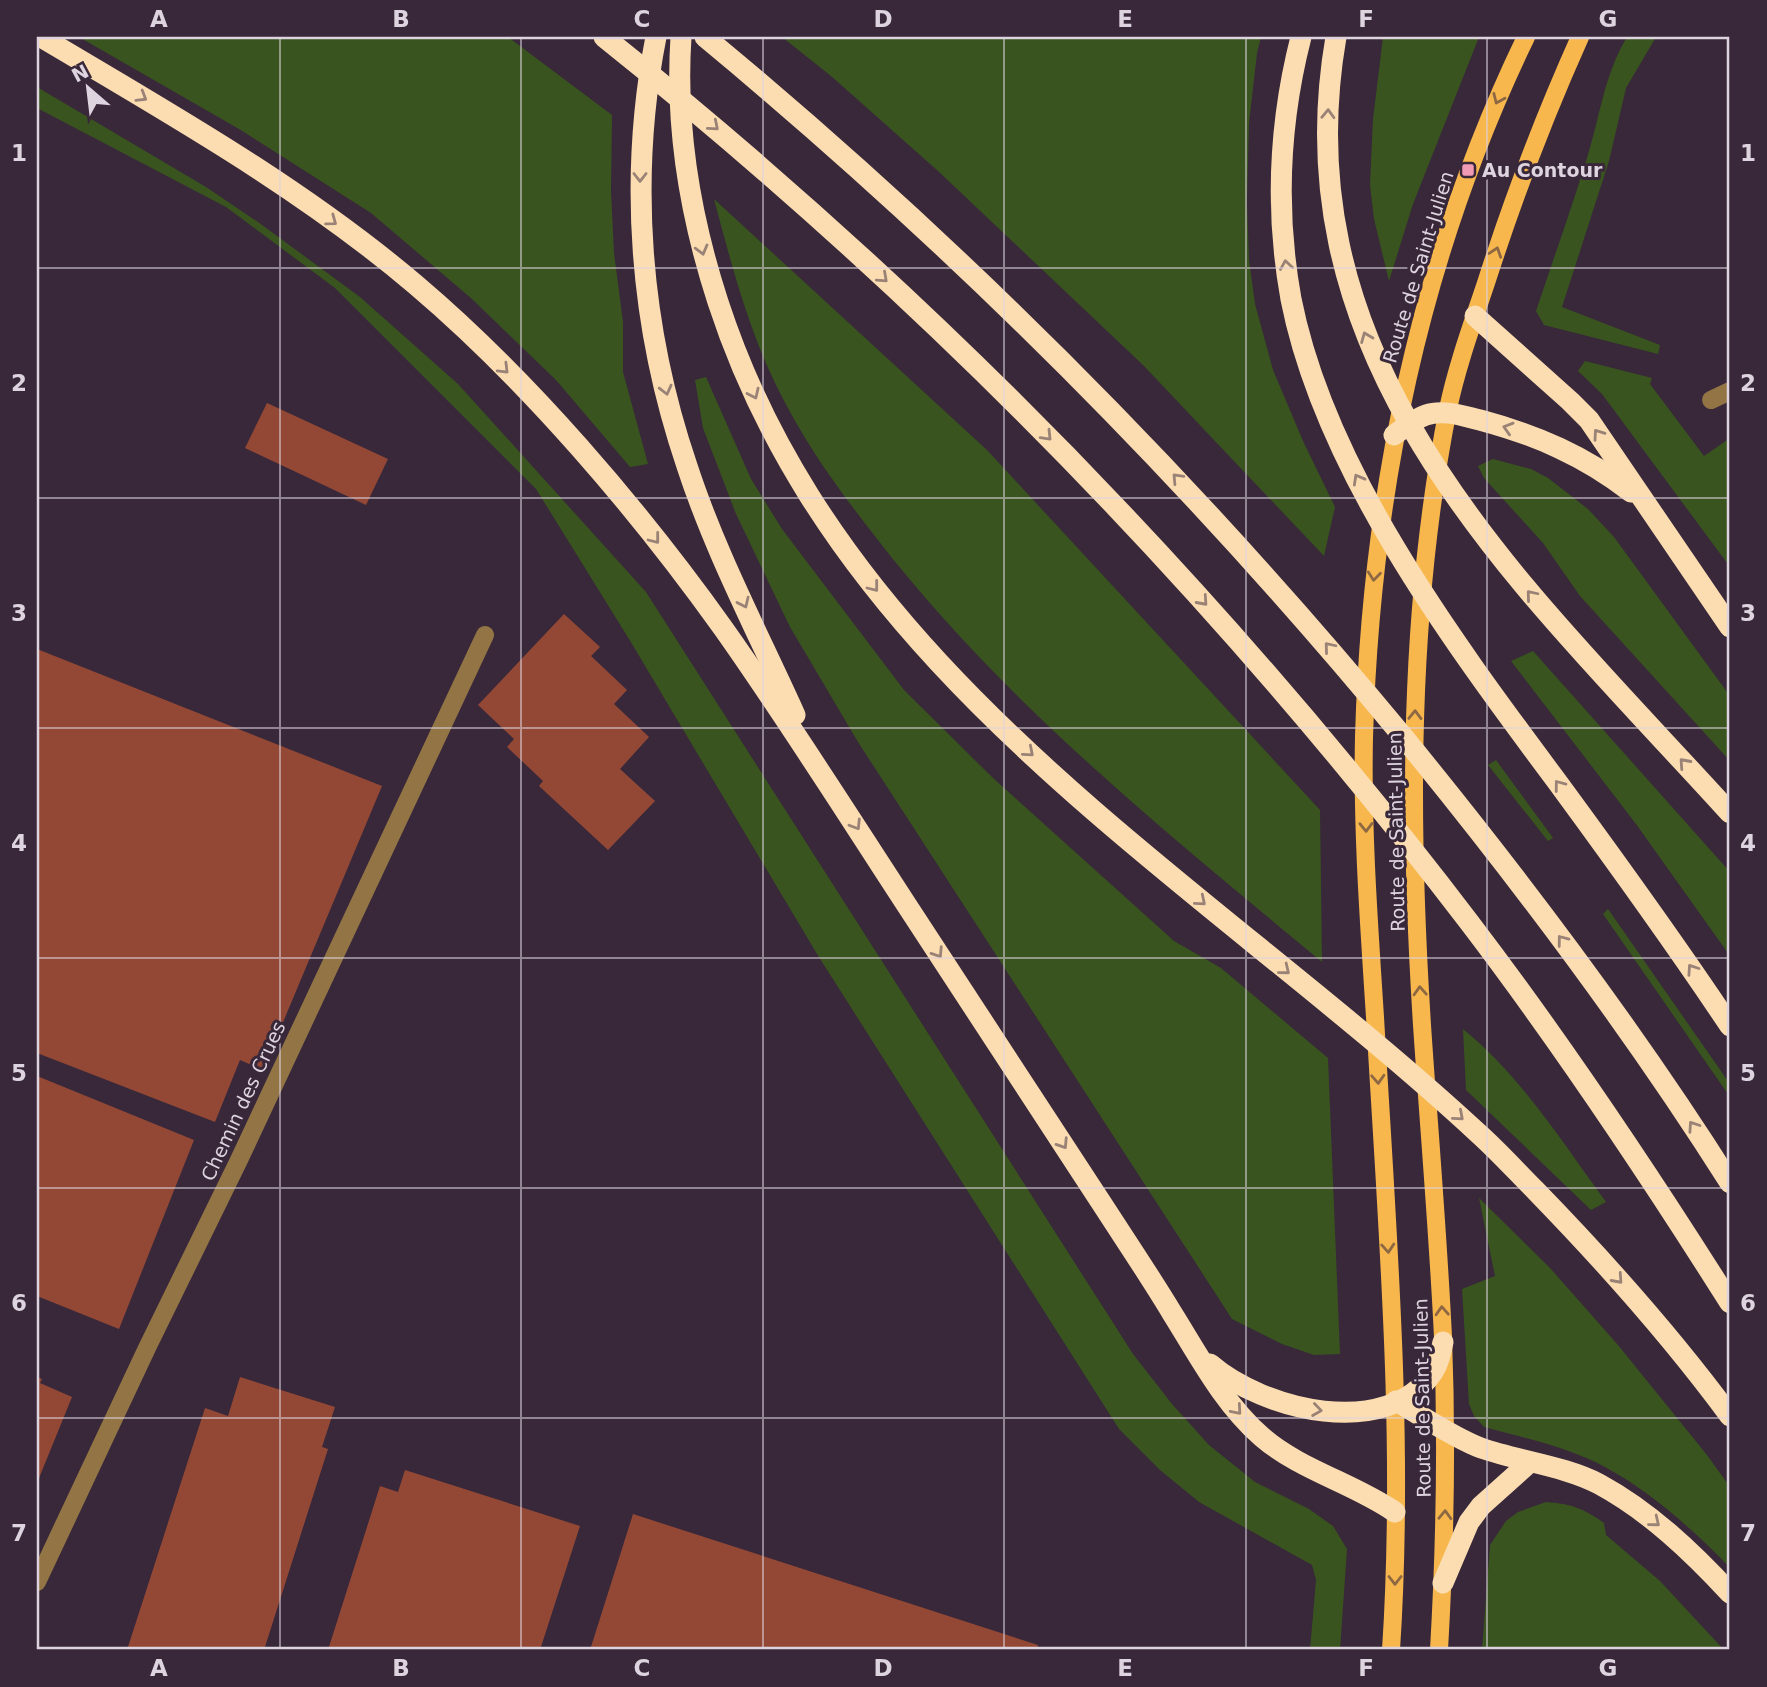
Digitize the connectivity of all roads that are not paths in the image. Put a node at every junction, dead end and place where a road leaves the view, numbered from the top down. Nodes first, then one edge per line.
1 (41, 37) edge
2 (604, 37) edge
3 (656, 37) edge
4 (681, 37) edge
5 (705, 37) edge
6 (1301, 37) edge
7 (1336, 37) edge
8 (1526, 37) edge
9 (1580, 37) edge
10 (1475, 316) junction
11 (1730, 391) edge
12 (1711, 400) dead end
13 (1448, 413) junction
14 (1394, 435) junction
15 (1650, 510) junction
16 (1730, 627) edge
17 (485, 635) dead end
18 (820, 767) junction
19 (1730, 813) edge
20 (1730, 1026) edge
21 (1730, 1183) edge
22 (1730, 1303) edge
23 (1443, 1342) junction
24 (1198, 1354) junction
25 (1396, 1401) junction
26 (1730, 1416) edge
27 (1445, 1428) junction
28 (1529, 1463) junction
29 (1395, 1512) junction
30 (37, 1582) edge
31 (1443, 1583) junction
32 (1730, 1593) edge
33 (1391, 1650) edge
34 (1439, 1650) edge

1 -> 18 highway
2 -> 22 highway
3 -> 18 highway
4 -> 26 highway
21 -> 5 highway
20 -> 6 highway
19 -> 7 highway
8 -> 14 main road, Route de Saint-Julien
10 -> 9 main road, Route de Saint-Julien
10 - 13 main road, Route de Saint-Julien
15 -> 10 highway
11 - 12 street
13 - 14 highway
15 -> 13 highway
23 -> 13 main road, Route de Saint-Julien
14 -> 25 main road, Route de Saint-Julien
15 - 16 highway
17 - 30 street, Chemin des Crues
18 -> 24 highway
23 - 25 highway
23 - 27 main road, Route de Saint-Julien
24 -> 25 highway
24 -> 29 highway
25 - 27 highway
25 - 29 main road, Route de Saint-Julien
27 - 28 highway
31 -> 27 main road, Route de Saint-Julien
28 - 31 highway
28 -> 32 highway
29 -> 33 main road, Route de Saint-Julien
31 - 34 main road, Route de Saint-Julien

